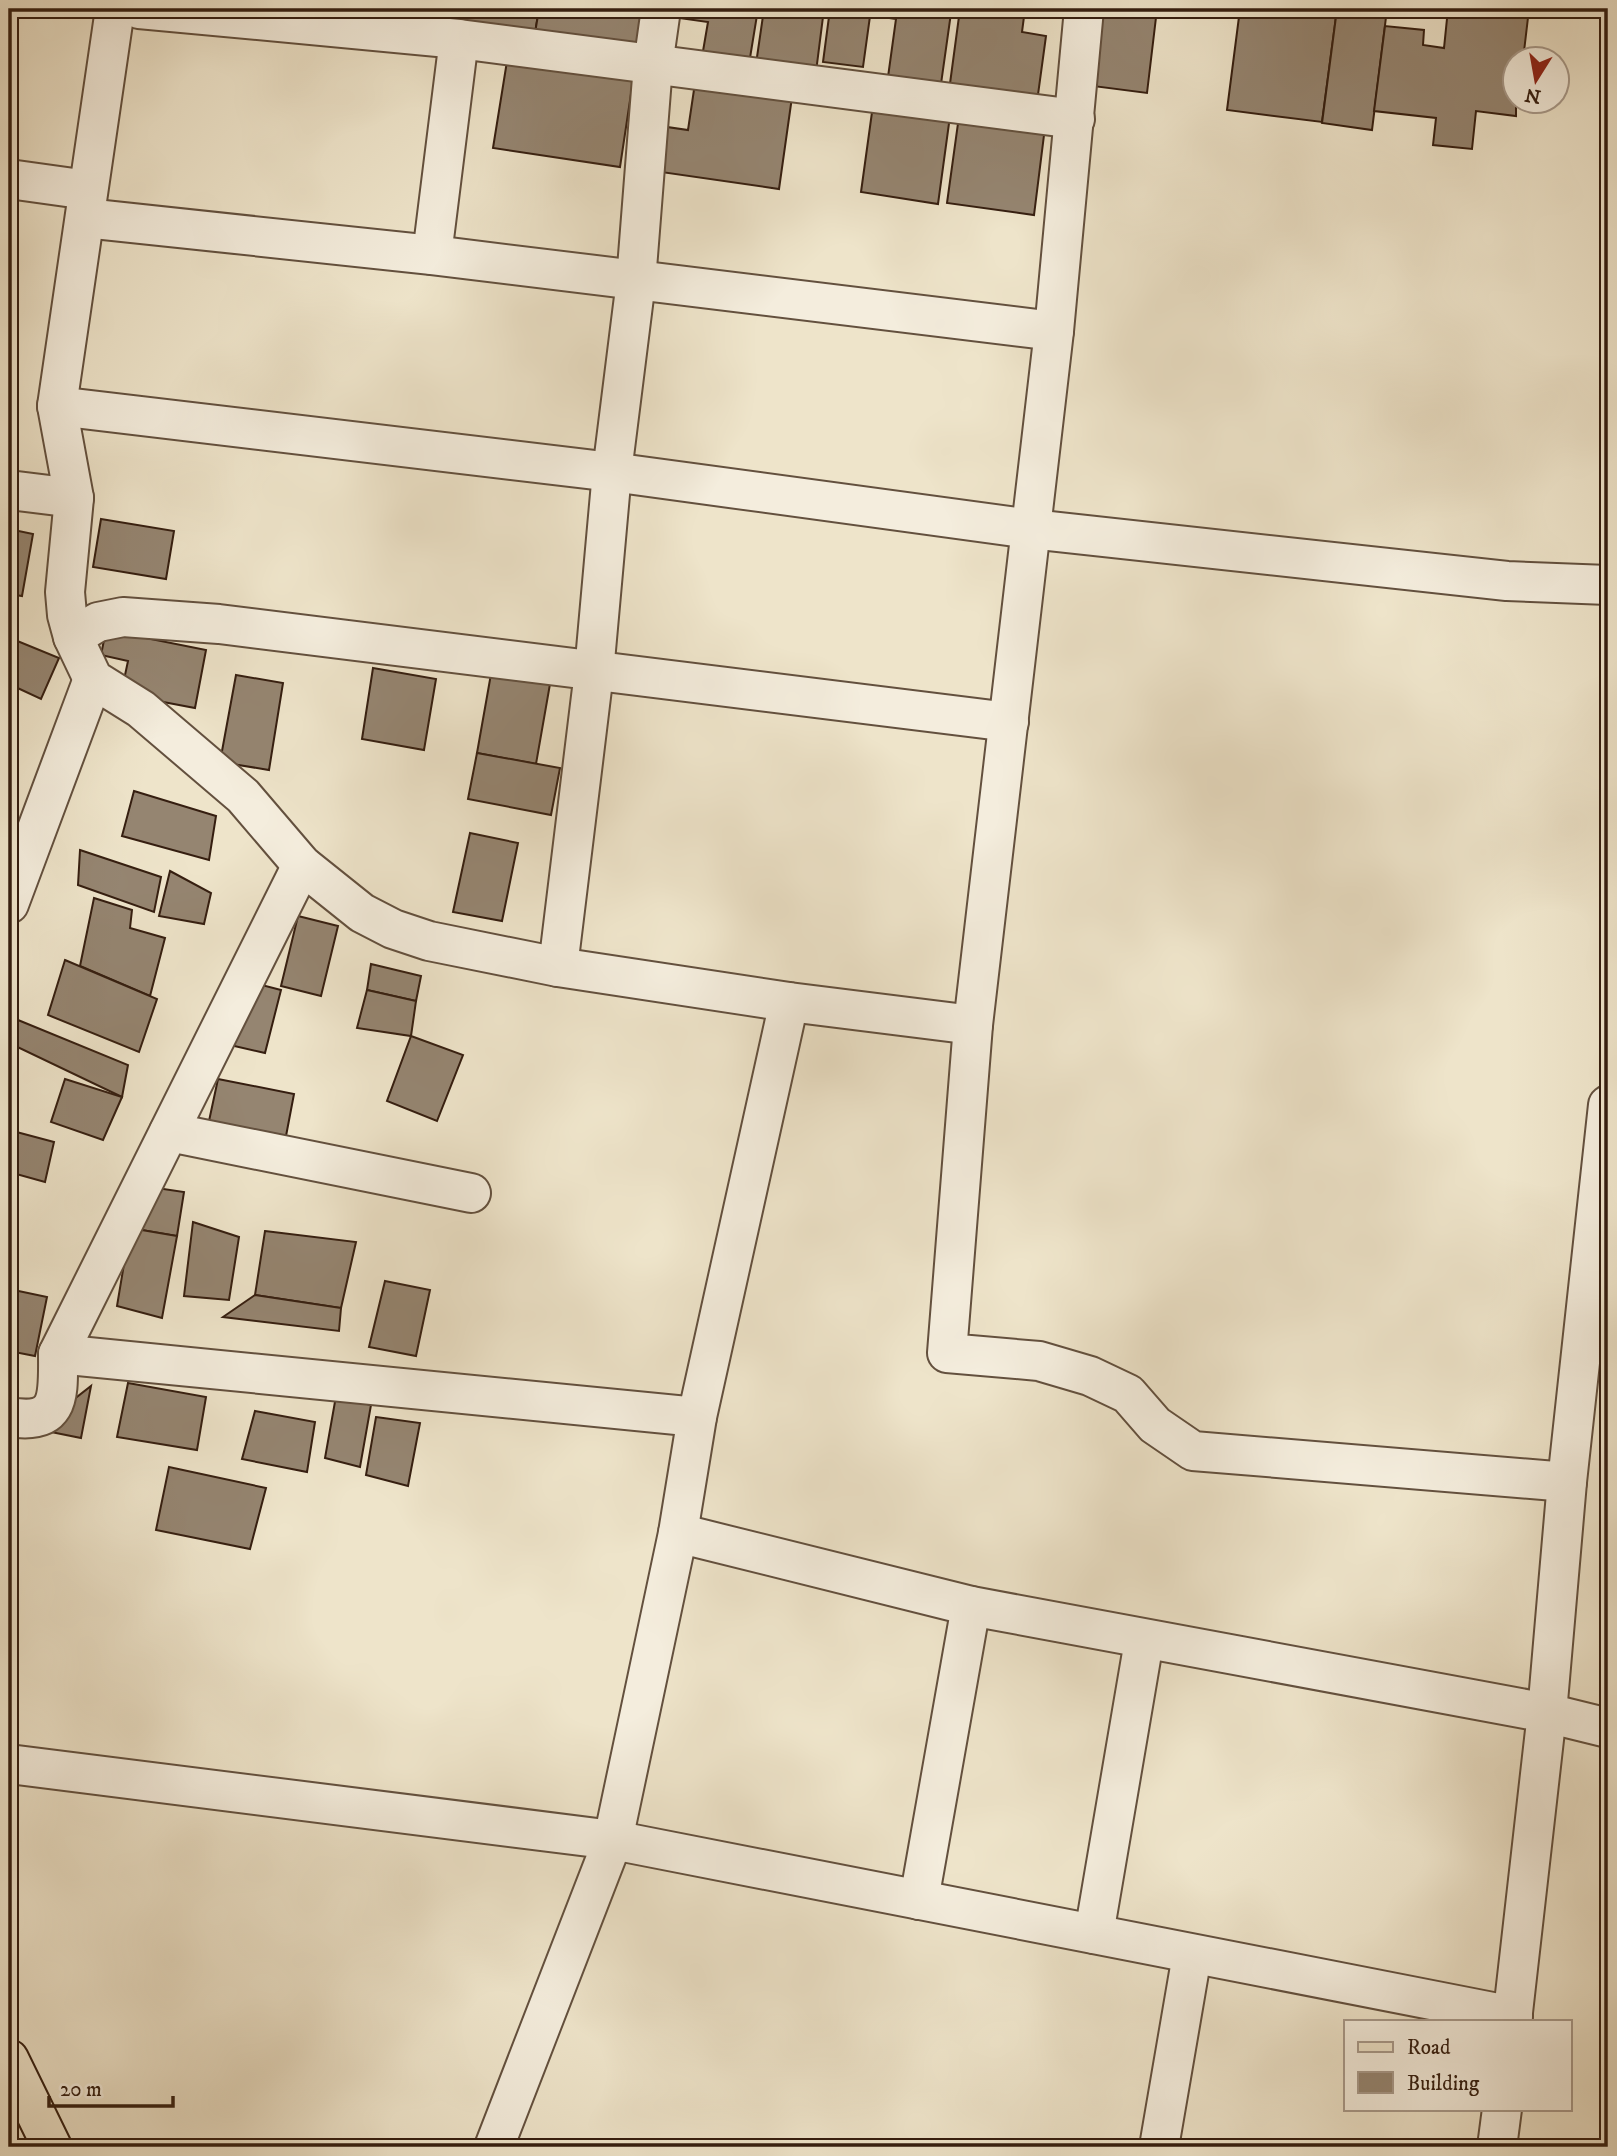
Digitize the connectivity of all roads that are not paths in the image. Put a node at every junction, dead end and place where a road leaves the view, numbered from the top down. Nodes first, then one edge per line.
1 (115, 9) edge
2 (139, 9) edge
3 (662, 9) edge
4 (1084, 9) edge
5 (459, 39) junction
6 (653, 65) junction
7 (1075, 119) junction
8 (9, 179) edge
9 (86, 204) junction
10 (432, 255) junction
11 (636, 281) junction
12 (1055, 331) junction
13 (57, 406) junction
14 (612, 472) junction
15 (9, 490) edge
16 (74, 498) junction
17 (1031, 529) junction
18 (1608, 585) edge
19 (73, 637) junction
20 (594, 672) junction
21 (93, 678) junction
22 (1009, 722) junction
23 (302, 865) junction
24 (9, 904) edge
25 (558, 967) junction
26 (789, 1002) junction
27 (973, 1025) junction
28 (1608, 1105) edge
29 (169, 1132) junction
30 (471, 1194) dead end
31 (58, 1354) junction
32 (9, 1418) edge
33 (697, 1418) junction
34 (1567, 1482) junction
35 (678, 1533) junction
36 (971, 1606) junction
37 (1144, 1641) junction
38 (1547, 1713) junction
39 (1608, 1728) edge
40 (9, 1764) edge
41 (613, 1840) junction
42 (919, 1900) junction
43 (1094, 1934) junction
44 (1192, 1955) junction
45 (1513, 2019) edge
46 (12, 2073) edge
47 (1502, 2110) edge
48 (52, 2147) edge
49 (494, 2147) edge
50 (1159, 2147) edge
51 (1497, 2147) edge

1 - 9 street
2 - 5 street
3 - 6 street
4 - 7 street
5 - 6 street
5 - 10 street
6 - 7 street
6 - 11 street
7 - 12 street
8 - 9 street
9 - 10 street
9 - 13 street
10 - 11 street
11 - 12 street
11 - 14 street
12 - 17 street
13 - 14 street
13 - 16 street
14 - 17 street
14 - 20 street
15 - 16 street
16 - 19 street
17 - 18 street
17 - 22 street
19 - 20 street
19 - 21 street
20 - 22 street
20 - 25 street
21 - 23 street
21 - 24 street
22 - 27 street
23 - 25 street
23 - 29 street
25 - 26 street
26 - 27 street
26 - 33 street
27 - 34 street
28 - 34 street
29 - 30 street
29 - 31 street
31 - 32 street
31 - 33 street
33 - 35 street
34 - 38 street
35 - 36 street
35 - 41 street
36 - 37 street
36 - 42 street
37 - 38 street
37 - 43 street
38 - 39 street
38 - 45 street
40 - 41 street
41 - 42 street
41 - 49 street
42 - 43 street
43 - 44 street
44 - 45 street
44 - 50 street
46 - 48 main road
47 - 51 street

